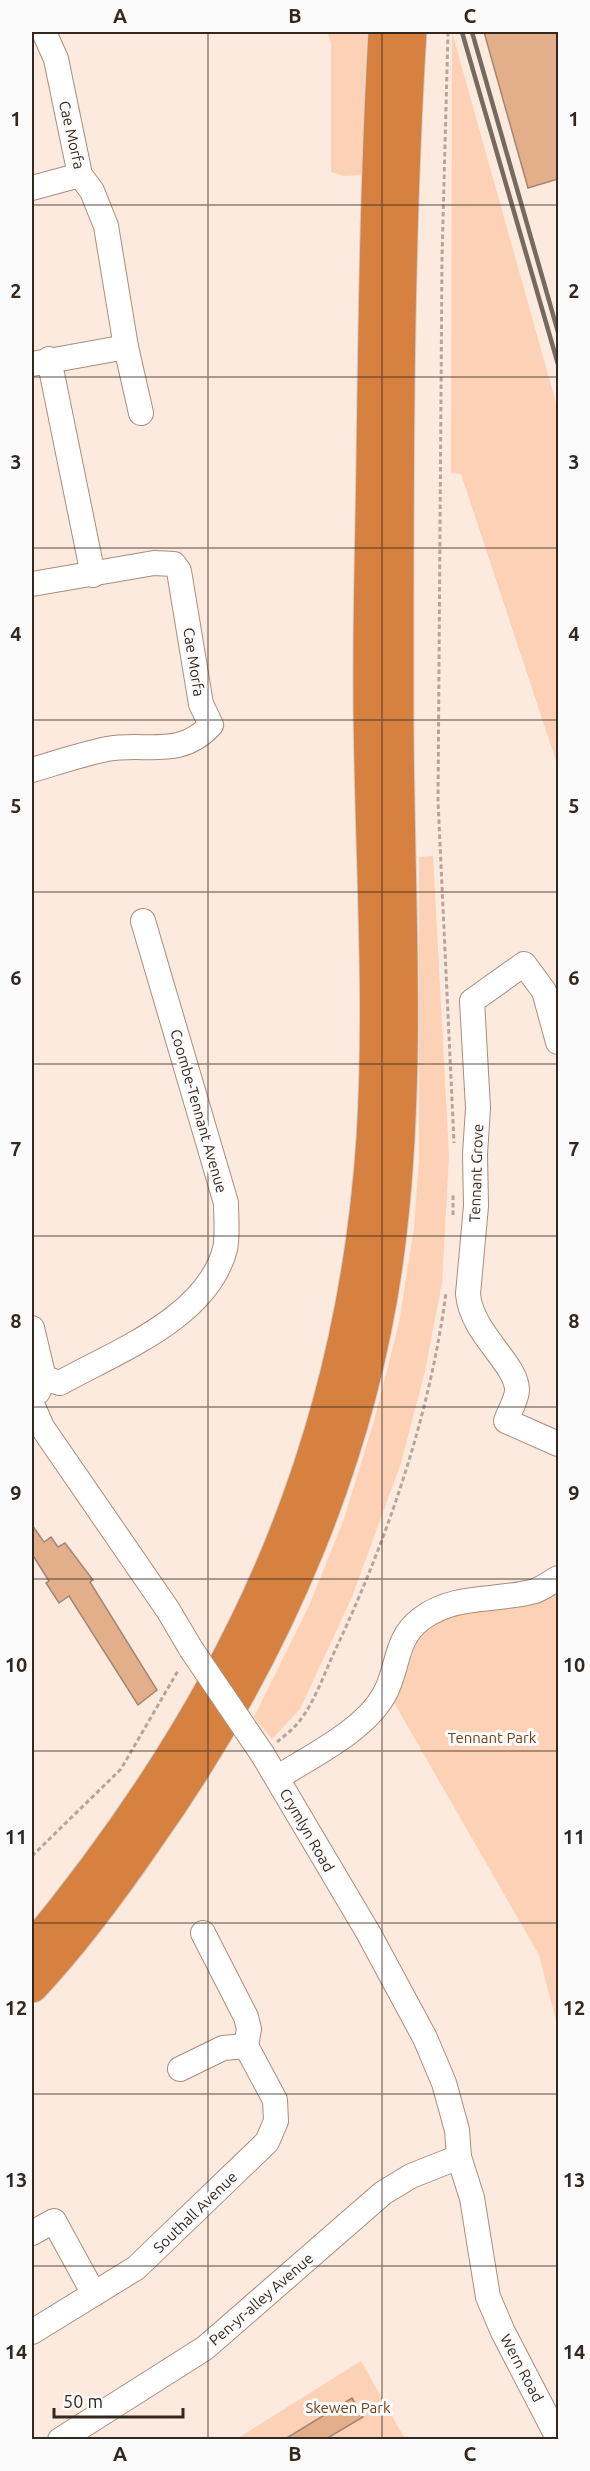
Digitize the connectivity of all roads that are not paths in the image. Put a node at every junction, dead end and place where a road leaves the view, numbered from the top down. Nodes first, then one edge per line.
1 (44, 32) edge
2 (385, 32) edge
3 (410, 32) edge
4 (32, 34) edge
5 (80, 175) junction
6 (32, 188) edge
7 (126, 347) junction
8 (40, 361) edge
9 (141, 413) dead end
10 (93, 575) junction
11 (32, 584) edge
12 (32, 770) edge
13 (143, 921) dead end
14 (558, 1042) edge
15 (32, 1328) edge
16 (38, 1388) edge
17 (32, 1404) edge
18 (558, 1444) edge
19 (558, 1578) edge
20 (277, 1778) junction
21 (203, 1933) dead end
22 (32, 1949) edge
23 (32, 1986) edge
24 (246, 2046) junction
25 (180, 2069) dead end
26 (459, 2157) junction
27 (32, 2233) edge
28 (94, 2294) junction
29 (488, 2297) joint
30 (32, 2332) edge
31 (558, 2438) edge
32 (60, 2439) edge

1 - 4 street
1 - 5 street, Cae Morfa
2 - 22 highway
3 - 23 highway
5 - 6 street
5 - 7 street, Cae Morfa
7 - 8 street
7 - 9 street, Cae Morfa
8 - 10 street
10 - 11 street, Cae Morfa
10 - 12 street, Cae Morfa
13 - 16 street, Coombe-Tennant Avenue
14 - 18 street, Tennant Grove
15 - 16 street
17 - 20 street, Crymlyn Road, bridge
19 - 20 street
20 - 26 street, Crymlyn Road
21 - 24 street
24 - 25 street
24 - 28 street, Southall Avenue
26 - 29 street, Crymlyn Road
26 - 32 street, Pen-yr-alley Avenue
27 - 28 street
28 - 30 street, Southall Avenue
29 - 31 street, Wern Road

